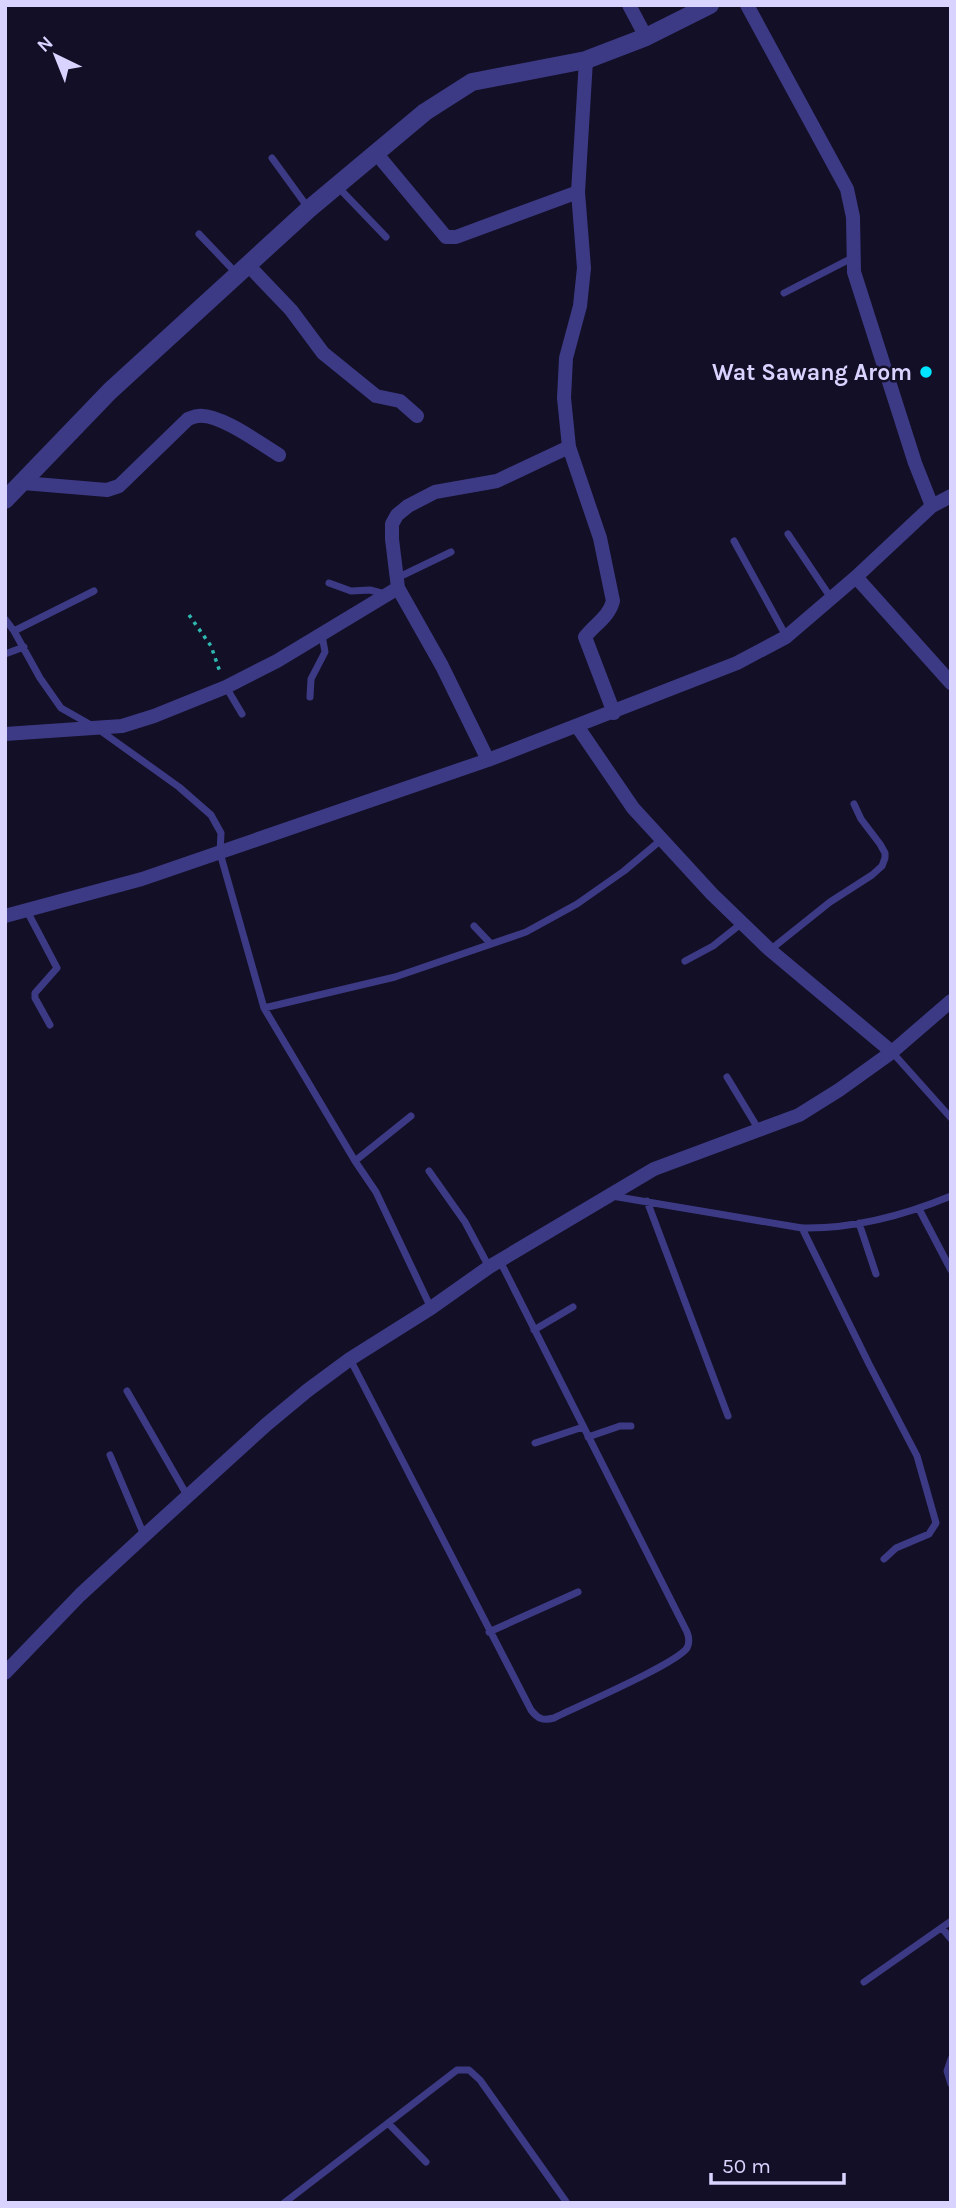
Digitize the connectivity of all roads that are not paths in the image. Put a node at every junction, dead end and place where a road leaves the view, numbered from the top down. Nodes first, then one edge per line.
1 (629, 5) edge
2 (710, 5) edge
3 (747, 5) edge
4 (646, 37) junction
5 (586, 60) junction
6 (376, 153) junction
7 (272, 158) dead end
8 (338, 186) junction
9 (578, 192) junction
10 (309, 209) junction
11 (199, 234) dead end
12 (386, 237) dead end
13 (854, 257) junction
14 (244, 271) junction
15 (784, 293) dead end
16 (417, 416) dead end
17 (569, 447) junction
18 (279, 455) dead end
19 (23, 483) junction
20 (951, 496) edge
21 (5, 500) edge
22 (932, 506) junction
23 (788, 534) dead end
24 (734, 541) dead end
25 (451, 552) dead end
26 (856, 577) junction
27 (329, 583) dead end
28 (394, 587) junction
29 (94, 591) dead end
30 (831, 598) junction
31 (5, 620) edge
32 (14, 631) junction
33 (321, 634) junction
34 (786, 637) junction
35 (23, 647) junction
36 (5, 654) edge
37 (951, 683) edge
38 (226, 687) junction
39 (310, 697) dead end
40 (614, 713) junction
41 (242, 714) dead end
42 (577, 726) junction
43 (98, 729) junction
44 (5, 734) edge
45 (488, 760) junction
46 (854, 804) dead end
47 (661, 839) junction
48 (220, 853) junction
49 (27, 911) junction
50 (5, 916) edge
51 (741, 923) junction
52 (474, 926) dead end
53 (491, 944) junction
54 (770, 950) junction
55 (685, 961) dead end
56 (951, 1001) edge
57 (264, 1008) junction
58 (50, 1025) dead end
59 (892, 1052) junction
60 (727, 1077) dead end
61 (411, 1116) dead end
62 (951, 1118) edge
63 (759, 1129) junction
64 (355, 1161) junction
65 (429, 1171) dead end
66 (607, 1195) junction
67 (951, 1196) edge
68 (648, 1201) junction
69 (919, 1209) junction
70 (859, 1223) junction
71 (802, 1228) junction
72 (494, 1264) junction
73 (951, 1270) edge
74 (876, 1274) dead end
75 (573, 1307) dead end
76 (431, 1308) junction
77 (534, 1330) junction
78 (350, 1359) junction
79 (127, 1391) dead end
80 (728, 1416) dead end
81 (631, 1426) dead end
82 (583, 1427) junction
83 (588, 1437) junction
84 (535, 1443) dead end
85 (110, 1455) dead end
86 (188, 1497) junction
87 (145, 1535) junction
88 (884, 1559) dead end
89 (578, 1592) dead end
90 (489, 1632) junction
91 (5, 1673) edge
92 (951, 1921) edge
93 (942, 1928) junction
94 (951, 1939) edge
95 (864, 1982) dead end
96 (951, 2059) edge
97 (951, 2084) edge
98 (388, 2123) junction
99 (426, 2162) dead end
100 (284, 2203) edge
101 (567, 2203) edge

1 - 4 street
2 - 4 street
3 - 13 street
4 - 5 street
5 - 6 street
5 - 9 street
6 - 8 street
6 - 9 street
7 - 10 lane
8 - 10 street
8 - 12 lane
9 - 17 street
10 - 14 street
11 - 14 lane
13 - 15 lane
13 - 22 street
14 - 16 street
14 - 19 street
17 - 28 street
17 - 40 street
18 - 19 street
19 - 21 street
20 - 22 street
22 - 26 street
23 - 30 lane
24 - 34 lane
25 - 28 lane
26 - 30 street
26 - 37 street
27 - 28 lane
28 - 33 street
28 - 45 street
29 - 32 lane
30 - 34 street
31 - 32 lane
32 - 35 lane
33 - 38 street
33 - 39 lane
34 - 40 street
35 - 36 lane
35 - 43 lane
38 - 41 lane
38 - 43 street
40 - 42 street
42 - 45 street
42 - 47 street
43 - 44 street
43 - 48 lane
45 - 48 street
46 - 54 lane
47 - 51 street
47 - 53 lane
48 - 49 street
48 - 57 lane
49 - 50 street
49 - 58 lane
51 - 54 street
51 - 55 lane
52 - 53 lane
53 - 57 lane
54 - 59 street
56 - 59 street
57 - 64 lane
59 - 62 lane
59 - 63 street
60 - 63 lane
61 - 64 lane
63 - 66 street
64 - 76 lane
65 - 72 lane
66 - 68 lane
66 - 72 street
67 - 69 lane
68 - 71 lane
68 - 80 lane
69 - 70 lane
69 - 73 lane
70 - 71 lane
70 - 74 lane
71 - 88 lane
72 - 76 street
72 - 77 lane
75 - 77 lane
76 - 78 street
77 - 82 lane
78 - 86 street
78 - 90 lane
79 - 86 lane
81 - 83 lane
82 - 83 lane
82 - 84 lane
83 - 90 lane
85 - 87 lane
86 - 87 street
87 - 91 street
89 - 90 lane
92 - 93 lane
93 - 94 lane
93 - 95 lane
96 - 97 lane
98 - 99 lane
98 - 100 lane
98 - 101 lane

